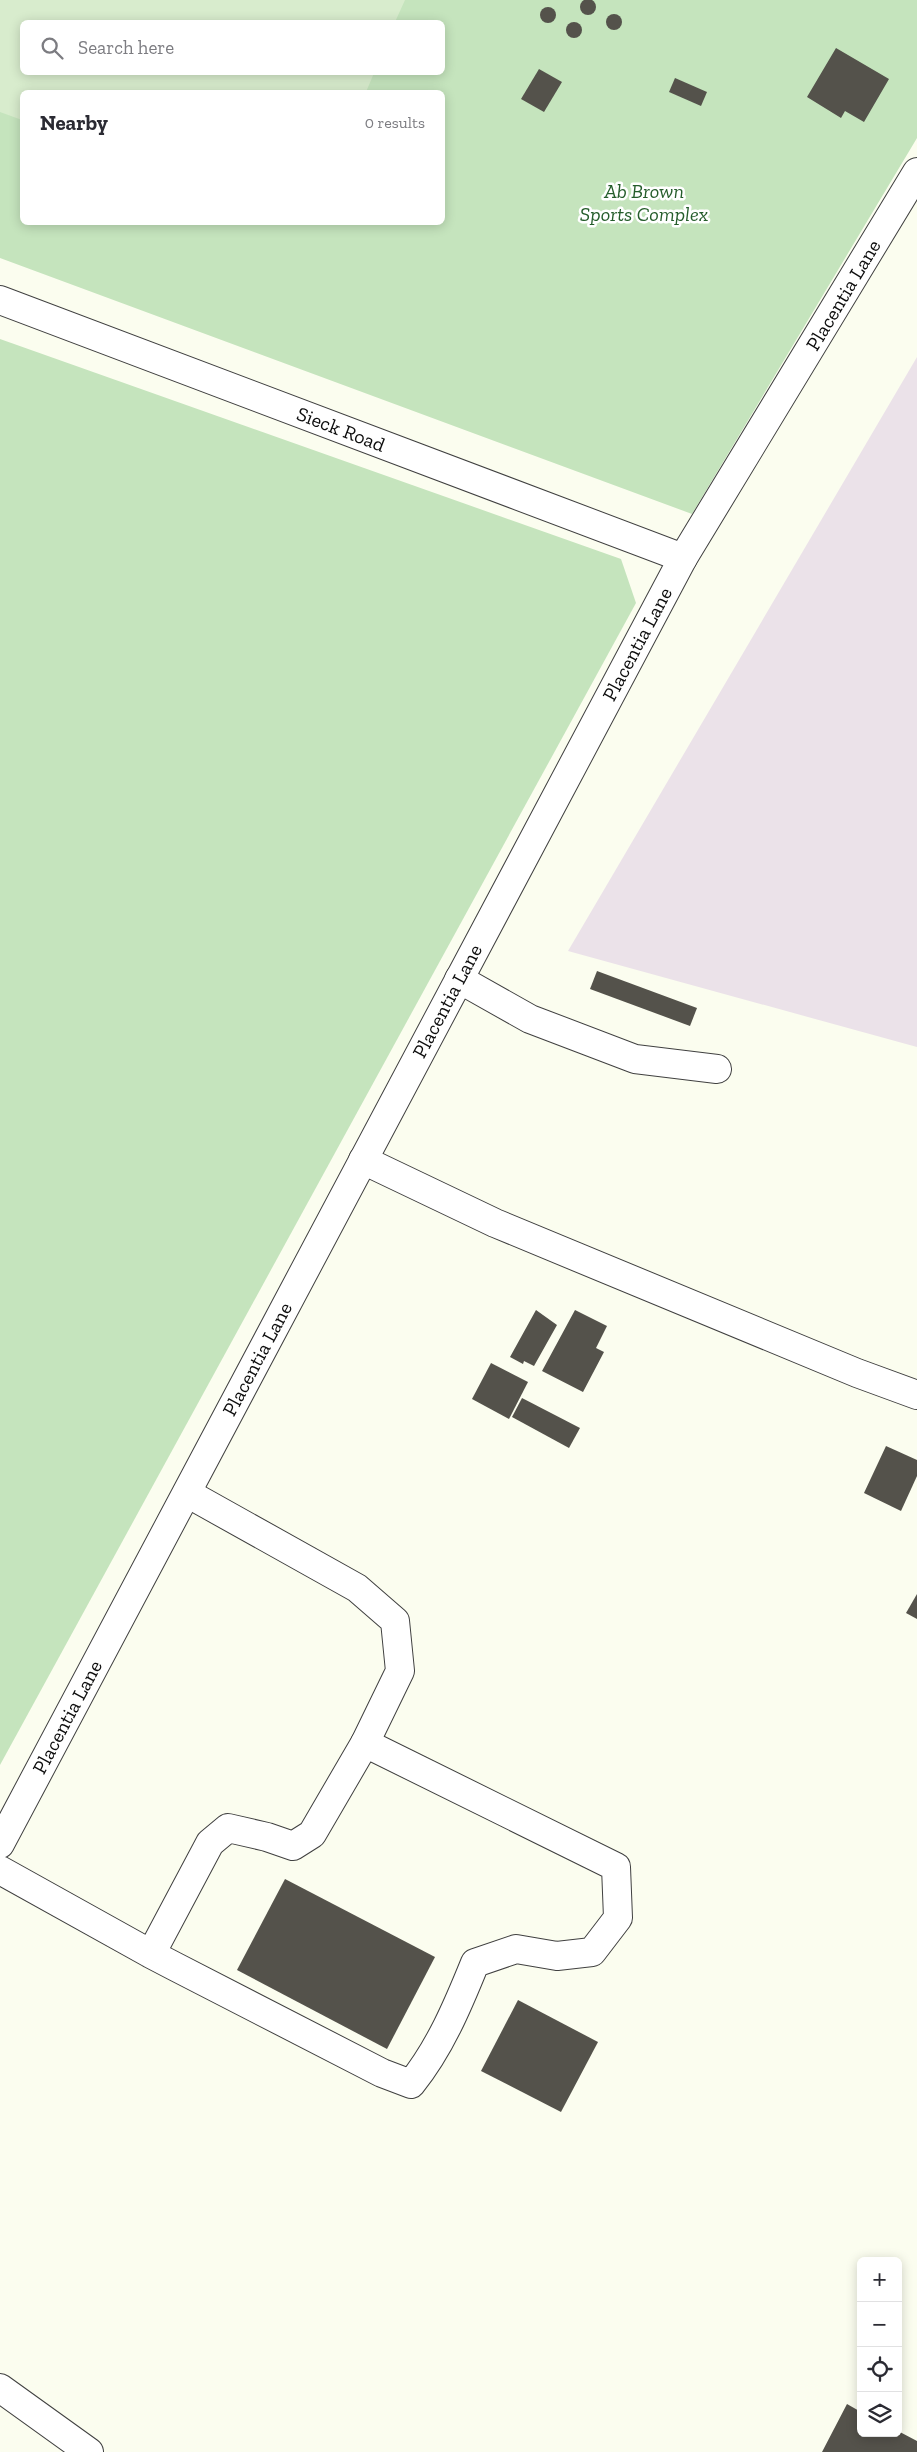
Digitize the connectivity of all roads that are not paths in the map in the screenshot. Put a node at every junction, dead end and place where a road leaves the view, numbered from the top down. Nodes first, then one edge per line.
1 (917, 172) edge
2 (0, 300) edge
3 (683, 558) junction
4 (459, 979) junction
5 (717, 1069) dead end
6 (363, 1160) junction
7 (917, 1395) edge
8 (187, 1493) junction
9 (364, 1743) junction
10 (0, 1844) edge
11 (0, 1870) edge
12 (151, 1954) junction
13 (0, 2388) edge
14 (89, 2452) edge

1 - 3 street, Placentia Lane
2 - 3 street, Sieck Road
3 - 4 street, Placentia Lane
4 - 5 street
4 - 6 street, Placentia Lane
6 - 7 street
6 - 8 street, Placentia Lane
8 - 9 street
8 - 10 street, Placentia Lane
9 - 12 street
9 - 12 street
11 - 12 street
13 - 14 street

